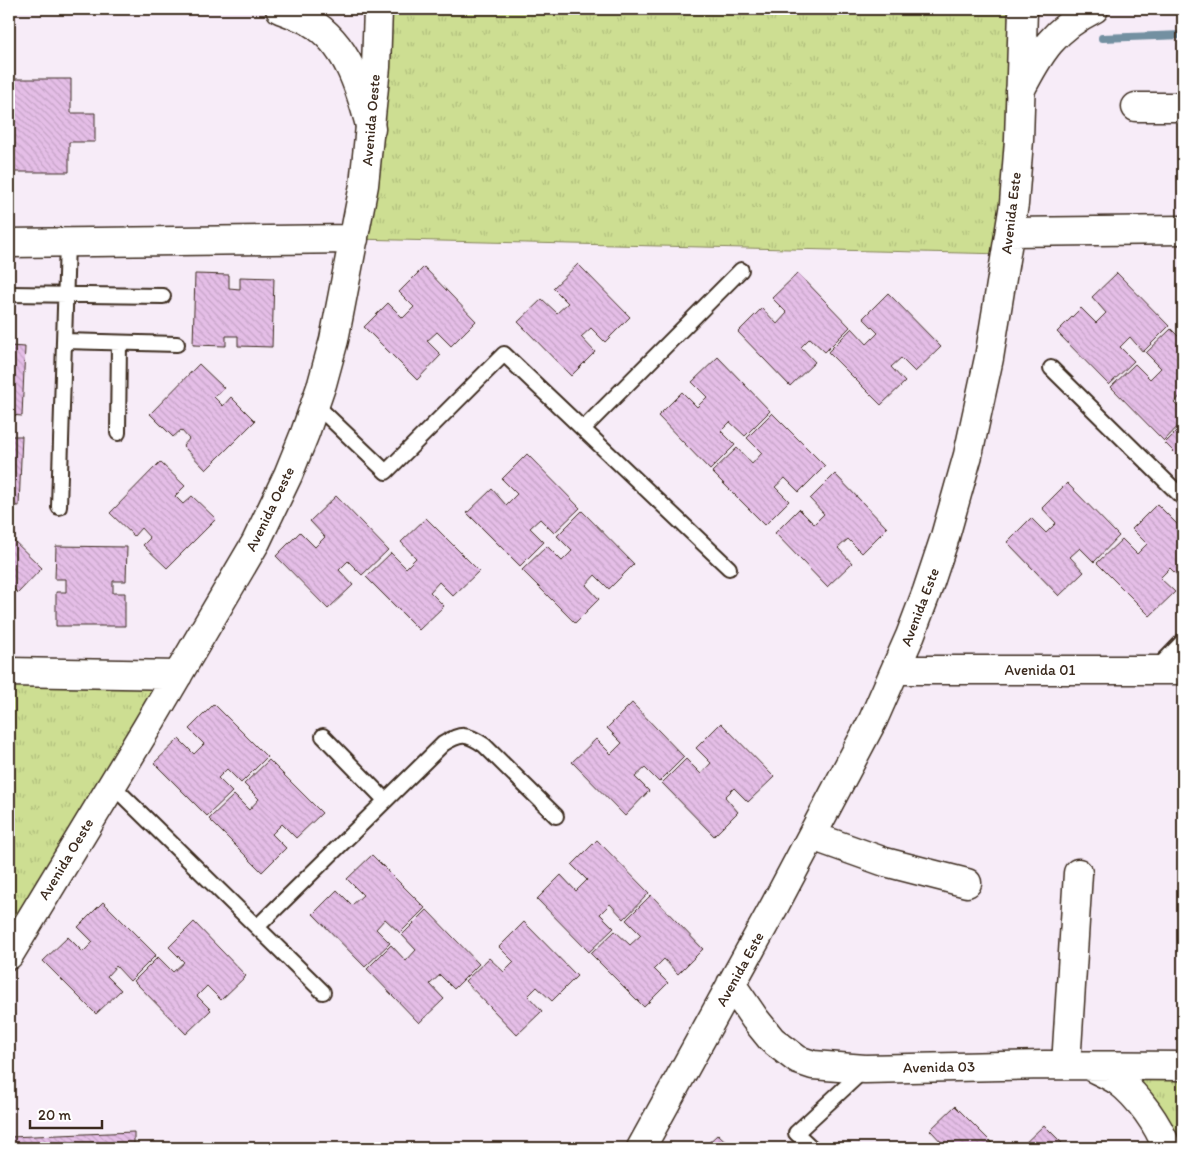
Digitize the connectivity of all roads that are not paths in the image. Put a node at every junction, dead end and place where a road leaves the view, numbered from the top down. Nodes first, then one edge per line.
1 (280, 9) edge
2 (378, 9) edge
3 (1023, 9) edge
4 (1094, 9) edge
5 (1020, 90) junction
6 (1136, 107) dead end
7 (1183, 107) edge
8 (371, 129) junction
9 (1183, 230) edge
10 (1010, 232) junction
11 (354, 238) junction
12 (67, 242) junction
13 (9, 243) edge
14 (741, 270) dead end
15 (9, 294) edge
16 (65, 295) junction
17 (164, 296) dead end
18 (64, 341) junction
19 (119, 343) junction
20 (177, 344) dead end
21 (1051, 368) dead end
22 (315, 404) junction
23 (583, 429) junction
24 (118, 433) dead end
25 (1183, 498) edge
26 (59, 508) dead end
27 (729, 568) dead end
28 (1183, 641) edge
29 (896, 670) junction
30 (1154, 670) junction
31 (1183, 670) edge
32 (9, 672) edge
33 (178, 675) junction
34 (323, 736) dead end
35 (112, 785) junction
36 (385, 800) junction
37 (556, 816) dead end
38 (812, 836) junction
39 (1078, 873) dead end
40 (967, 883) dead end
41 (257, 927) junction
42 (9, 955) edge
43 (731, 984) junction
44 (323, 992) dead end
45 (1076, 1064) junction
46 (1183, 1066) edge
47 (865, 1069) junction
48 (641, 1148) edge
49 (812, 1148) edge
50 (1167, 1148) edge

1 - 8 street
2 - 8 street, Avenida Oeste
3 - 5 street, Avenida Este
4 - 5 street
5 - 10 street, Avenida Este
6 - 7 street
8 - 11 street, Avenida Oeste
9 - 10 street
10 - 29 street, Avenida Este
11 - 12 street
11 - 22 street, Avenida Oeste
12 - 13 street
12 - 16 lane
14 - 23 lane
15 - 16 lane
16 - 17 lane
16 - 18 lane
18 - 19 lane
18 - 26 lane
19 - 20 lane
19 - 24 lane
21 - 25 lane
22 - 23 lane
22 - 33 street, Avenida Oeste
23 - 27 lane
28 - 30 lane
29 - 30 street, Avenida 01
29 - 38 street, Avenida Este
30 - 31 street, Avenida 01
32 - 33 street
33 - 35 street, Avenida Oeste
34 - 36 lane
35 - 41 lane
35 - 42 street, Avenida Oeste
36 - 37 lane
36 - 41 lane
38 - 40 street
38 - 43 street, Avenida Este
39 - 45 street
41 - 44 lane
43 - 47 street, Avenida 03
43 - 48 street, Avenida Este
45 - 46 street, Avenida 03
45 - 47 street, Avenida 03
45 - 50 street
47 - 49 lane

